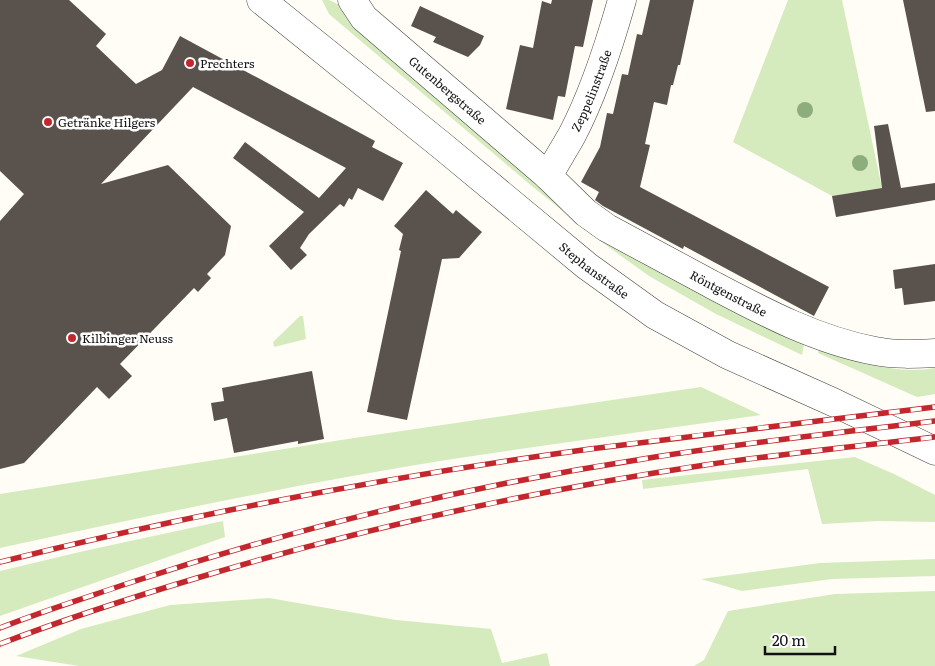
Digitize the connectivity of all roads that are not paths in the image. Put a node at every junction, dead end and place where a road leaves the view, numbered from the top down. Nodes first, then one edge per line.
1 (261, 0) edge
2 (352, 0) edge
3 (622, 0) edge
4 (292, 13) edge
5 (548, 176) junction
6 (935, 353) edge
7 (935, 451) edge

1 - 4 street, Stephanstraße
2 - 5 street, Gutenbergstraße
3 - 5 street, Zeppelinstraße
4 - 7 street, Stephanstraße
5 - 6 street, Röntgenstraße

